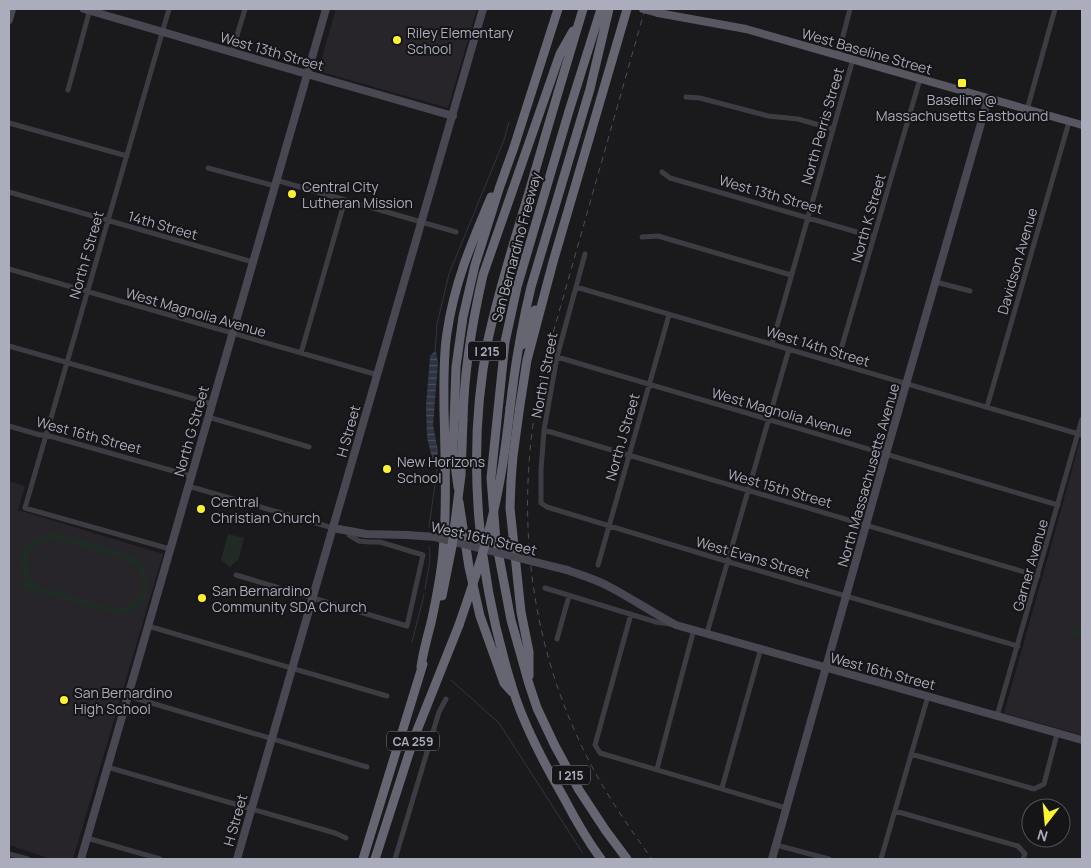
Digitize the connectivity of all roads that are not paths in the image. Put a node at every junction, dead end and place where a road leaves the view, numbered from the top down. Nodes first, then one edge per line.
1 (88, 9) edge
2 (169, 9) edge
3 (245, 9) edge
4 (326, 9) edge
5 (484, 9) edge
6 (558, 9) edge
7 (601, 9) edge
8 (609, 9) edge
9 (627, 9) edge
10 (643, 9) edge
11 (850, 9) edge
12 (1055, 9) edge
13 (582, 12) edge
14 (163, 32) junction
15 (232, 52) junction
16 (838, 55) junction
17 (853, 59) junction
18 (307, 74) junction
19 (920, 80) junction
20 (68, 90) dead end
21 (686, 97) dead end
22 (988, 99) junction
23 (1028, 110) junction
24 (453, 116) junction
25 (1069, 122) junction
26 (9, 123) edge
27 (1082, 126) edge
28 (833, 129) junction
29 (127, 156) junction
30 (208, 168) dead end
31 (662, 172) dead end
32 (275, 183) junction
33 (500, 186) junction
34 (9, 192) edge
35 (345, 200) junction
36 (808, 218) junction
37 (108, 221) junction
38 (422, 222) junction
39 (456, 232) dead end
40 (642, 237) dead end
41 (874, 237) junction
42 (584, 254) dead end
43 (253, 262) junction
44 (553, 262) junction
45 (9, 269) edge
46 (792, 275) junction
47 (936, 282) junction
48 (576, 287) junction
49 (970, 291) dead end
50 (88, 292) junction
51 (669, 314) junction
52 (232, 334) junction
53 (772, 344) junction
54 (9, 346) edge
55 (789, 350) junction
56 (301, 353) junction
57 (557, 357) junction
58 (67, 363) junction
59 (837, 363) junction
60 (515, 366) junction
61 (378, 375) junction
62 (649, 384) junction
63 (906, 384) junction
64 (212, 404) junction
65 (987, 407) junction
66 (208, 417) junction
67 (1082, 419) edge
68 (769, 420) junction
69 (9, 426) edge
70 (544, 430) junction
71 (1080, 434) edge
72 (46, 435) junction
73 (309, 447) dead end
74 (886, 454) junction
75 (629, 455) junction
76 (191, 476) junction
77 (188, 486) junction
78 (749, 491) junction
79 (541, 503) joint
80 (1058, 505) junction
81 (866, 525) junction
82 (609, 526) junction
83 (333, 528) junction
84 (349, 531) junction
85 (170, 549) junction
86 (729, 562) junction
87 (598, 565) dead end
88 (236, 575) dead end
89 (1038, 576) junction
90 (545, 588) dead end
91 (569, 596) junction
92 (846, 596) junction
93 (313, 598) junction
94 (631, 614) junction
95 (676, 625) junction
96 (148, 626) junction
97 (694, 629) junction
98 (708, 633) junction
99 (557, 639) dead end
100 (1018, 646) junction
101 (761, 648) junction
102 (421, 667) junction
103 (292, 668) junction
104 (826, 668) junction
105 (529, 684) junction
106 (514, 694) junction
107 (128, 696) junction
108 (387, 696) dead end
109 (928, 696) junction
110 (446, 699) dead end
111 (997, 716) junction
112 (1057, 734) junction
113 (272, 738) junction
114 (1082, 740) edge
115 (911, 754) junction
116 (107, 767) junction
117 (367, 767) dead end
118 (657, 770) junction
119 (722, 788) junction
120 (786, 808) junction
121 (252, 809) junction
122 (895, 811) junction
123 (87, 838) junction
124 (346, 838) dead end
125 (776, 845) junction
126 (9, 854) edge
127 (1024, 857) edge
128 (28, 859) edge
129 (81, 859) edge
130 (160, 859) edge
131 (237, 859) edge
132 (363, 859) edge
133 (375, 859) edge
134 (395, 859) edge
135 (602, 859) edge
136 (627, 859) edge
137 (772, 859) edge
138 (829, 859) edge
139 (881, 859) edge

1 - 14 street, West 13th Street
1 - 20 street
2 - 14 street, North F Street
3 - 15 street
4 - 18 street, North G Street
5 - 24 street, H Street
6 - 33 highway
7 - 105 highway, San Bernardino Freeway / I 215
8 - 60 highway
9 - 44 highway
10 - 16 main road, West Baseline Street, bridge
11 - 16 street, North Perris Street
12 - 23 street
13 - 102 highway, bridge
13 - 106 highway, San Bernardino Freeway / I 215
14 - 15 street, West 13th Street
14 - 29 street, North F Street
15 - 18 street, West 13th Street
16 - 17 main road, West Baseline Street
17 - 19 main road, West Baseline Street
17 - 28 street, North Perris Street
18 - 24 street, West 13th Street
18 - 32 street, North G Street
19 - 22 main road, West Baseline Street
19 - 41 street, North K Street
21 - 28 street
22 - 23 main road, West Baseline Street
22 - 47 street, North Massachusetts Avenue
23 - 25 main road, West Baseline Street
24 - 38 street, H Street
25 - 27 main road, West Baseline Street
25 - 65 street, Davidson Avenue
26 - 29 street
28 - 36 street, North Perris Street
29 - 37 street, North F Street
30 - 32 street
31 - 36 street, West 13th Street
32 - 35 street
32 - 43 street, North G Street
33 - 102 highway
33 - 106 highway
34 - 37 street, 14th Street
35 - 38 street
35 - 56 street
36 - 41 street, West 13th Street
36 - 46 street, North Perris Street
37 - 43 street, 14th Street
37 - 50 street, North F Street
38 - 39 street
38 - 61 street, H Street
40 - 46 street
41 - 59 street, North K Street
42 - 48 street, North I Street
43 - 52 street, North G Street
44 - 60 highway
44 - 105 highway
45 - 50 street, West Magnolia Avenue
46 - 53 street, North Perris Street
47 - 49 street
47 - 63 street, North Massachusetts Avenue
48 - 51 street, West 14th Street
48 - 57 street, North I Street
50 - 52 street, West Magnolia Avenue
50 - 58 street, North F Street
51 - 53 street, West 14th Street
51 - 62 street, North J Street
52 - 56 street, West Magnolia Avenue
52 - 64 street, North G Street
53 - 55 street, West 14th Street
54 - 58 street
55 - 59 street, West 14th Street
55 - 68 street
56 - 61 street, West Magnolia Avenue
57 - 62 street, West Magnolia Avenue
57 - 70 street, North I Street
58 - 64 street
58 - 72 street, North F Street
59 - 63 street, West 14th Street
60 - 133 highway, CA 259, bridge
61 - 83 street, H Street
62 - 68 street, West Magnolia Avenue
62 - 75 street, North J Street
63 - 65 street, West 14th Street
63 - 74 street, North Massachusetts Avenue
64 - 66 street, North G Street
65 - 71 street, West 14th Street
66 - 73 street
66 - 76 street, North G Street
67 - 71 street, Garner Avenue
68 - 74 street, West Magnolia Avenue
68 - 78 street
69 - 72 street, West 16th Street
70 - 75 street, West 15th Street
70 - 79 street, North I Street
71 - 80 street, Garner Avenue
72 - 76 street, West 16th Street
72 - 85 street, North F Street
74 - 80 street, West Magnolia Avenue
74 - 81 street, North Massachusetts Avenue
75 - 78 street, West 15th Street
75 - 82 street, North J Street
76 - 77 street, North G Street
77 - 83 street, West 16th Street
77 - 85 street, North G Street
78 - 81 street, West 15th Street
78 - 86 street
79 - 82 street, West Evans Street
80 - 89 street, Garner Avenue
81 - 89 street, West 15th Street
81 - 92 street, North Massachusetts Avenue
82 - 86 street, West Evans Street
82 - 87 street, North J Street
83 - 84 street, West 16th Street
83 - 93 street, H Street
84 - 93 street
84 - 95 street, West 16th Street, bridge
85 - 96 street, North G Street
86 - 92 street, West Evans Street
86 - 98 street
88 - 93 street
89 - 100 street, Garner Avenue
90 - 91 street, West 16th Street
91 - 94 street, West 16th Street
91 - 99 street
92 - 100 street, West Evans Street
92 - 104 street, North Massachusetts Avenue
93 - 103 street, H Street
94 - 95 street, West 16th Street
94 - 118 street
95 - 97 street, West 16th Street
96 - 103 street
96 - 107 street, North G Street
97 - 98 street, West 16th Street
97 - 118 street
98 - 101 street, West 16th Street
100 - 111 street, Garner Avenue
101 - 104 street, West 16th Street
101 - 119 street
102 - 132 highway, CA 259
103 - 108 street
103 - 113 street, H Street
104 - 109 street, West 16th Street
104 - 120 street, North Massachusetts Avenue
105 - 136 highway, San Bernardino Freeway / I 215
106 - 135 highway, San Bernardino Freeway / I 215
107 - 113 street
107 - 116 street, North G Street
109 - 111 street, West 16th Street
109 - 115 street
110 - 134 street
111 - 112 street, West 16th Street
112 - 114 street, West 16th Street
112 - 115 street
113 - 117 street
113 - 121 street, H Street
115 - 122 street
116 - 121 street
116 - 123 street, North G Street
118 - 119 street
119 - 120 street
120 - 125 street, North Massachusetts Avenue
121 - 124 street
121 - 131 street, H Street
122 - 127 street
122 - 139 street
123 - 129 street, North G Street
123 - 130 street
125 - 137 street, North Massachusetts Avenue
125 - 138 street
126 - 128 street

